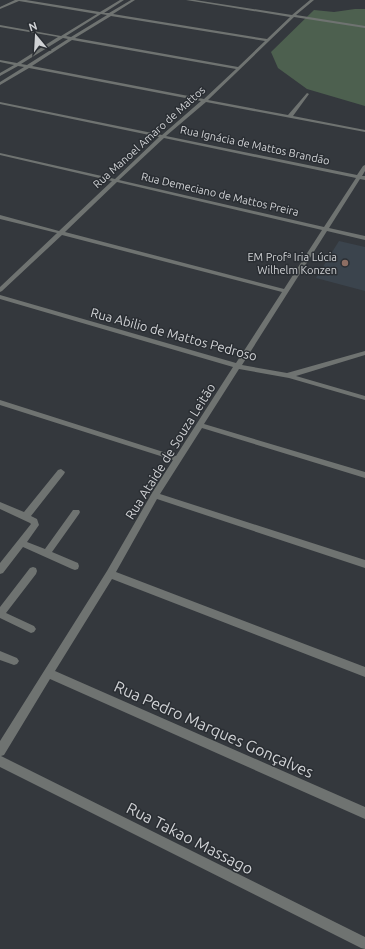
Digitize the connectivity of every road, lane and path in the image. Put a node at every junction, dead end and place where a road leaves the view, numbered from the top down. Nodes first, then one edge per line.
1 (18, 0) edge
2 (122, 0) edge
3 (133, 0) edge
4 (188, 0) edge
5 (312, 0) edge
6 (0, 8) edge
7 (101, 13) junction
8 (110, 15) junction
9 (292, 17) junction
10 (0, 26) edge
11 (365, 27) edge
12 (63, 37) junction
13 (73, 39) junction
14 (270, 40) junction
15 (0, 61) edge
16 (17, 64) junction
17 (29, 67) junction
18 (239, 68) junction
19 (0, 75) edge
20 (0, 84) edge
21 (307, 94) dead end
22 (205, 100) junction
23 (0, 103) edge
24 (290, 116) junction
25 (365, 131) edge
26 (162, 138) junction
27 (0, 154) edge
28 (365, 167) edge
29 (359, 178) edge
30 (116, 180) junction
31 (0, 217) edge
32 (324, 228) junction
33 (62, 231) junction
34 (365, 238) edge
35 (0, 290) edge
36 (286, 291) junction
37 (0, 297) edge
38 (365, 352) edge
39 (237, 366) junction
40 (289, 376) junction
41 (365, 398) edge
42 (0, 402) edge
43 (199, 425) junction
44 (178, 459) junction
45 (61, 472) dead end
46 (365, 475) edge
47 (155, 496) junction
48 (0, 506) edge
49 (76, 512) dead end
50 (25, 517) junction
51 (21, 543) junction
52 (46, 554) junction
53 (365, 564) edge
54 (75, 566) dead end
55 (0, 570) edge
56 (33, 571) dead end
57 (110, 574) junction
58 (31, 629) dead end
59 (0, 655) edge
60 (14, 661) dead end
61 (365, 672) edge
62 (50, 674) junction
63 (0, 751) edge
64 (0, 761) edge
65 (365, 813) edge
66 (365, 944) edge

1 - 6 street
1 - 7 street
2 - 7 street
3 - 8 street
4 - 9 street
5 - 9 street, Rua Manoel Amaro de Mattos
7 - 8 street
7 - 12 street
8 - 13 street
8 - 14 street
9 - 11 street
9 - 14 street, Rua Manoel Amaro de Mattos
10 - 12 street
12 - 13 street
12 - 16 street
13 - 17 street
13 - 18 street
14 - 18 street, Rua Manoel Amaro de Mattos
15 - 16 street
16 - 17 street
16 - 19 street
17 - 20 street
17 - 22 street
18 - 22 street, Rua Manoel Amaro de Mattos
21 - 24 street
22 - 24 street
22 - 26 street, Rua Manoel Amaro de Mattos
23 - 26 street, Rua Ignácia de Mattos Brandão
24 - 25 street
26 - 29 street, Rua Ignácia de Mattos Brandão
26 - 30 street, Rua Manoel Amaro de Mattos
27 - 30 street, Rua Demeciano de Mattos Preira
28 - 29 street, Rua Ataide de Souza Leitão
29 - 32 street, Rua Ataide de Souza Leitão
30 - 32 street, Rua Demeciano de Mattos Preira
30 - 33 street, Rua Manoel Amaro de Mattos
31 - 33 street
32 - 34 street, Rua Demeciano de Mattos Preira
32 - 36 street, Rua Ataide de Souza Leitão
33 - 35 street, Rua Manoel Amaro de Mattos
33 - 36 street
36 - 39 street, Rua Ataide de Souza Leitão
37 - 39 street, Rua Abilio de Mattos Pedroso
38 - 40 street
39 - 40 street, Rua Abilio de Mattos Pedroso
39 - 43 street, Rua Ataide de Souza Leitão
40 - 41 street, Rua Abilio de Mattos Pedroso
42 - 44 street
43 - 44 street, Rua Ataide de Souza Leitão
43 - 46 street
44 - 47 street, Rua Ataide de Souza Leitão
45 - 50 street
47 - 53 street
47 - 57 street, Rua Ataide de Souza Leitão
48 - 50 street
49 - 52 street
50 - 51 street
51 - 52 street
51 - 55 street
52 - 54 street
56 - 58 street
57 - 61 street
57 - 62 street, Rua Ataide de Souza Leitão
59 - 60 street
62 - 63 street, Rua Ataide de Souza Leitão
62 - 65 street, Rua Pedro Marques Gonçalves
64 - 66 street, Rua Takao Massago

